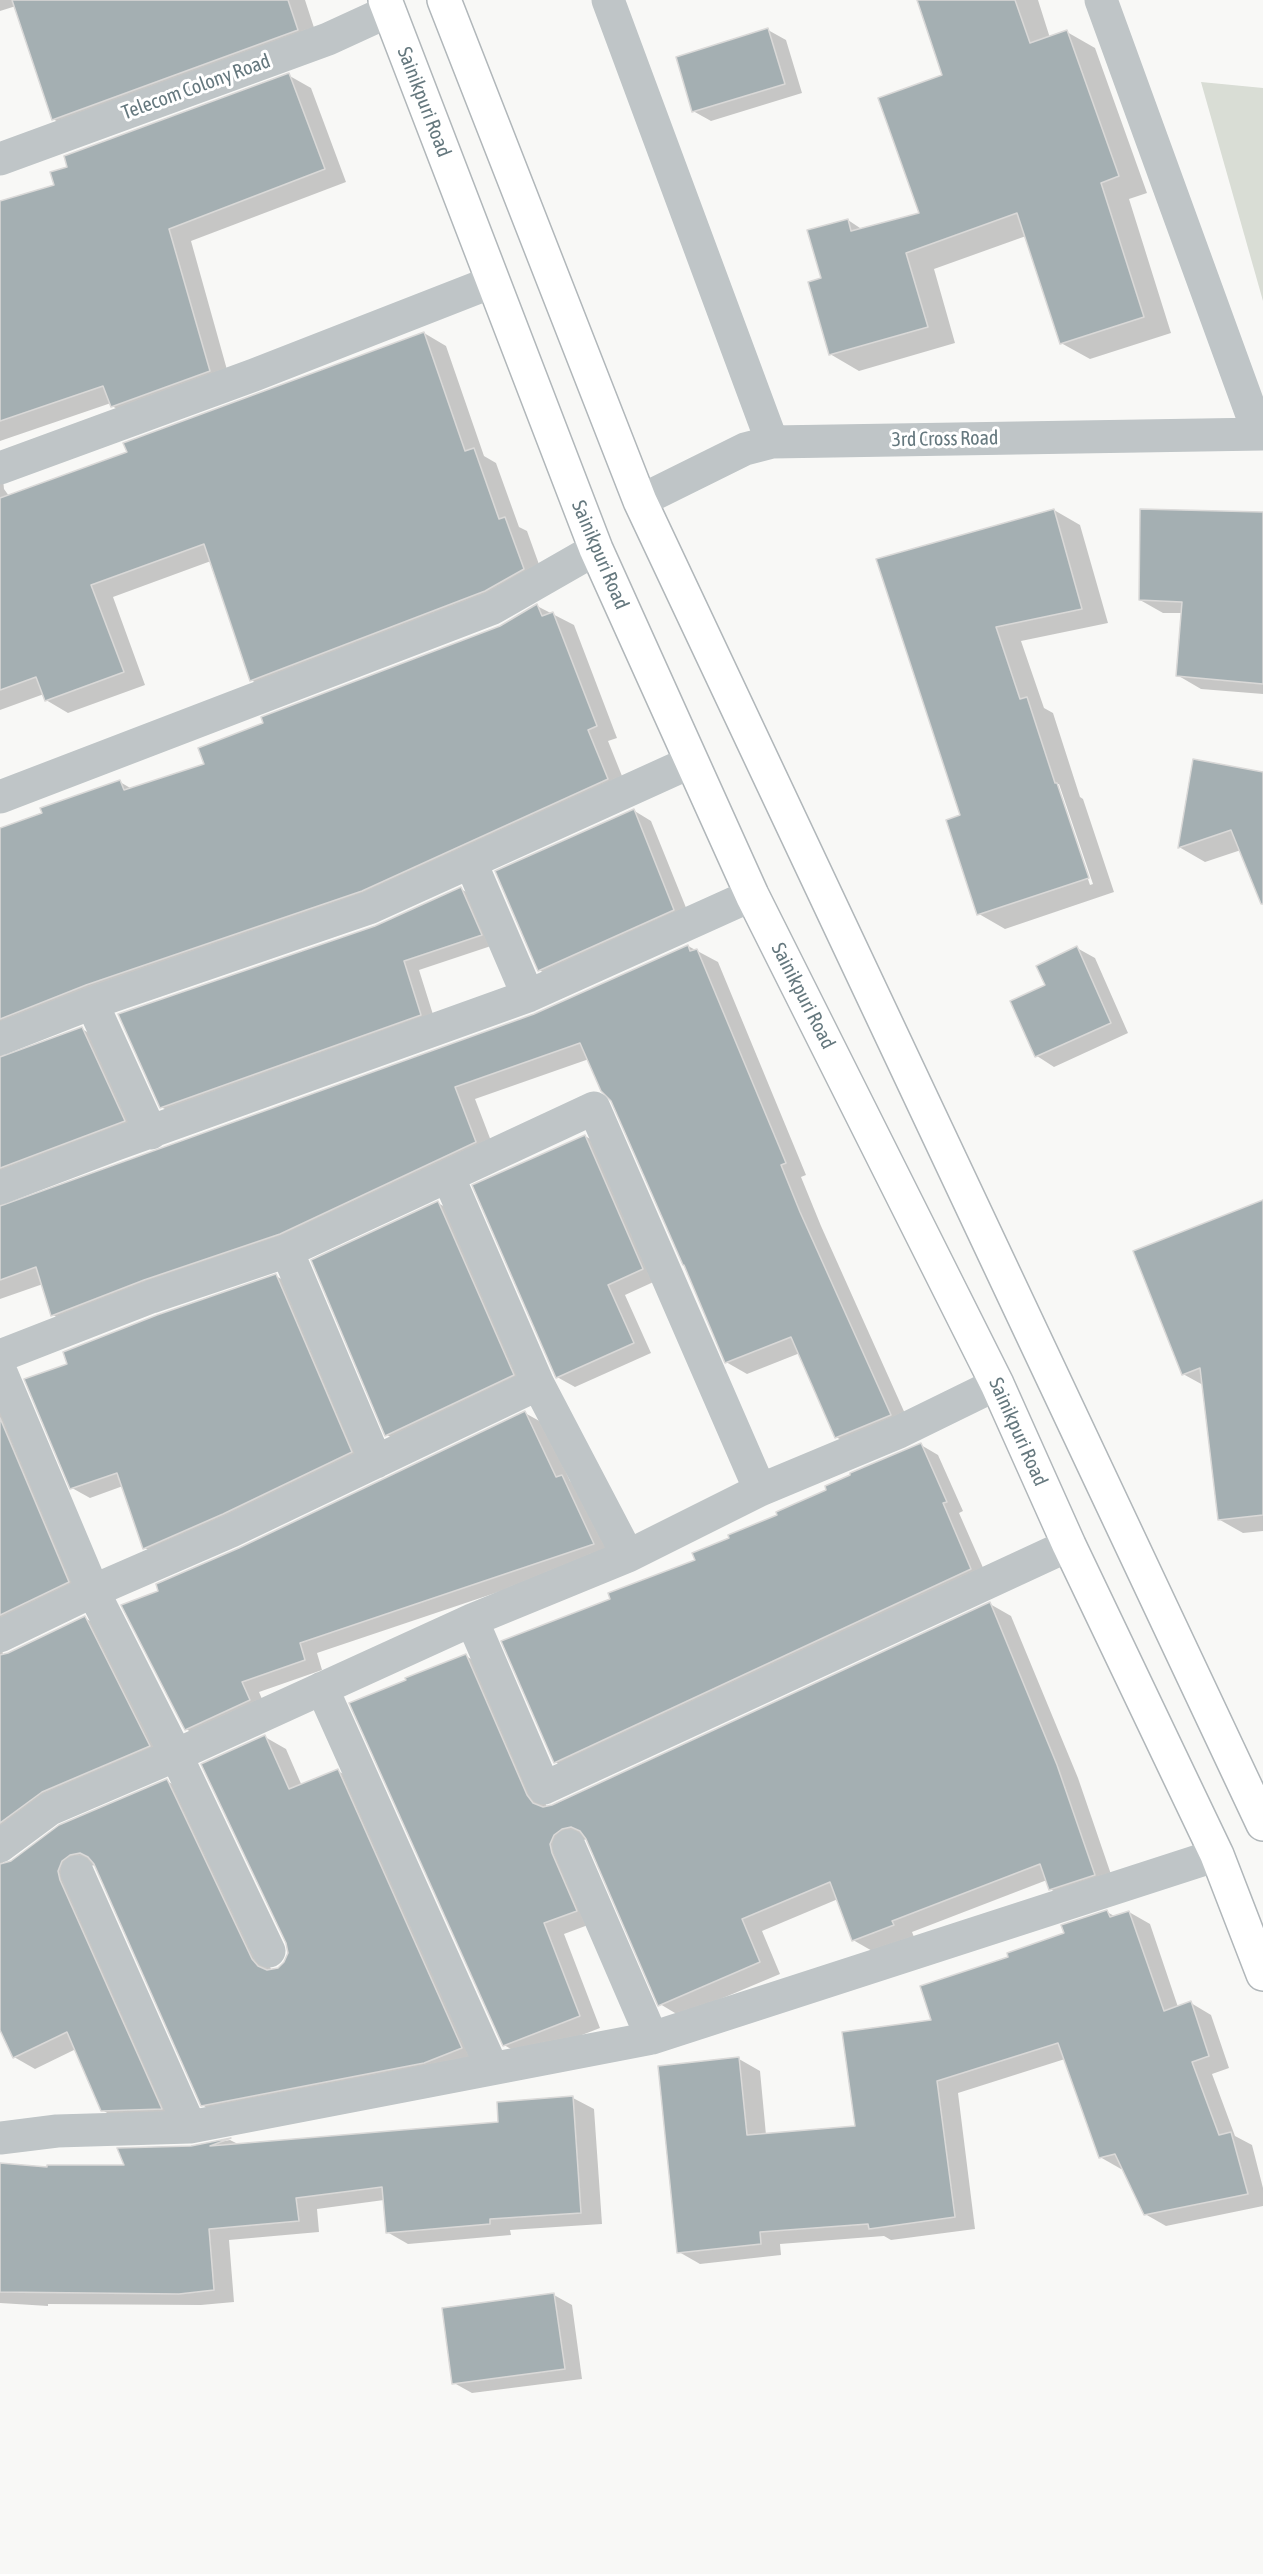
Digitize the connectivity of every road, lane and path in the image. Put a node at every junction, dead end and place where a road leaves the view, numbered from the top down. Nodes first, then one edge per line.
1 (444, 0) edge
2 (608, 0) edge
3 (1101, 0) edge
4 (387, 5) edge
5 (0, 159) edge
6 (492, 282) junction
7 (1261, 434) edge
8 (772, 442) junction
9 (0, 468) edge
10 (640, 501) junction
11 (596, 549) junction
12 (691, 762) junction
13 (0, 797) edge
14 (471, 863) junction
15 (752, 895) junction
16 (528, 996) junction
17 (92, 1003) junction
18 (0, 1039) edge
19 (151, 1132) junction
20 (448, 1176) junction
21 (0, 1188) edge
22 (287, 1251) junction
23 (0, 1356) edge
24 (0, 1370) edge
25 (538, 1384) junction
26 (997, 1384) junction
27 (376, 1462) junction
28 (760, 1490) junction
29 (1069, 1545) junction
30 (628, 1556) junction
31 (93, 1591) junction
32 (472, 1620) junction
33 (0, 1636) edge
34 (322, 1688) junction
35 (176, 1755) junction
36 (1263, 1824) edge
37 (0, 1846) edge
38 (569, 1846) dead end
39 (1217, 1855) junction
40 (77, 1872) dead end
41 (269, 1951) dead end
42 (1263, 1974) edge
43 (652, 2038) junction
44 (492, 2068) junction
45 (190, 2127) junction
46 (0, 2138) edge

1 - 10 main road
2 - 8 street
3 - 7 street
4 - 5 street, Telecom Colony Road
4 - 6 main road, Sainikpuri Road
6 - 9 street
6 - 11 main road, Sainikpuri Road
7 - 8 street, 3rd Cross Road
8 - 10 street, 3rd Cross Road
10 - 36 main road
11 - 12 main road, Sainikpuri Road
11 - 13 street
12 - 14 street
12 - 15 main road, Sainikpuri Road
14 - 16 street
14 - 17 street
15 - 16 street
15 - 26 main road, Sainikpuri Road
16 - 19 street
17 - 18 street
17 - 19 street
19 - 21 street
20 - 22 street
20 - 25 street
20 - 28 street
22 - 23 street
22 - 27 street
24 - 31 street
25 - 27 street
25 - 30 street
26 - 28 street
26 - 29 main road, Sainikpuri Road
27 - 31 street
28 - 30 street
29 - 32 street
29 - 39 main road, Sainikpuri Road
30 - 32 street
31 - 33 street
31 - 35 street
32 - 34 street
34 - 35 street
34 - 44 street
35 - 37 street
35 - 41 street
38 - 43 street
39 - 42 main road, Sainikpuri Road
39 - 43 street
40 - 45 street
43 - 44 street
44 - 45 street
45 - 46 street

